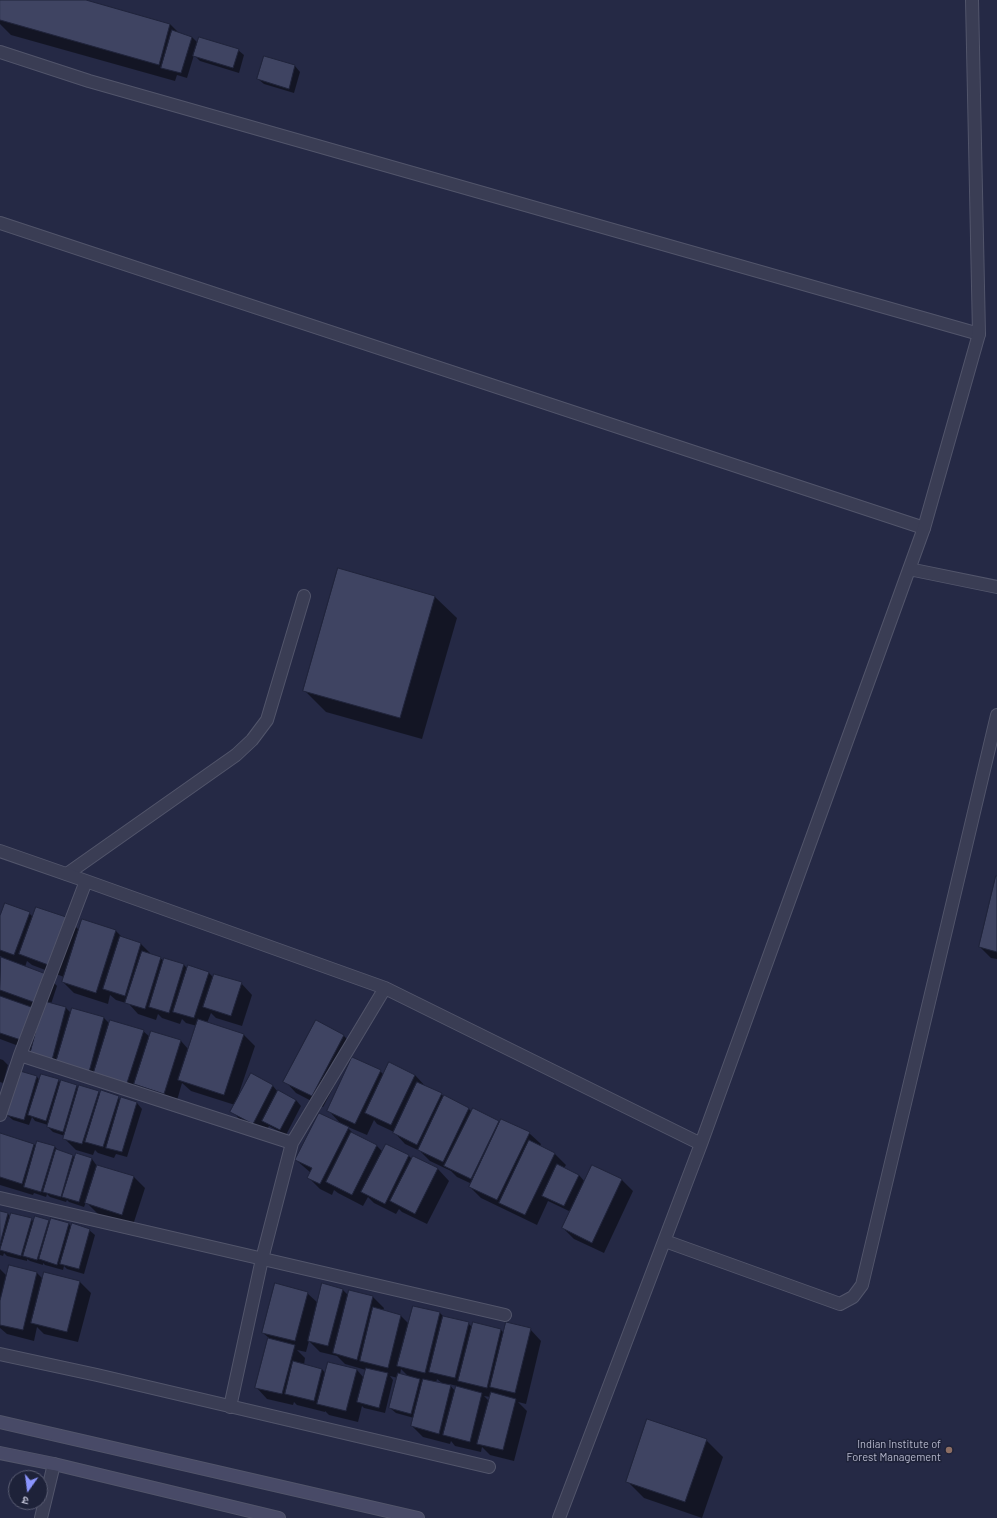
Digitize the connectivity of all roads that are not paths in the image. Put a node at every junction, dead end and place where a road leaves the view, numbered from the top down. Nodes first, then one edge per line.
1 (972, 0) edge
2 (0, 52) edge
3 (0, 223) edge
4 (979, 334) junction
5 (924, 528) junction
6 (909, 569) junction
7 (997, 586) edge
8 (304, 596) dead end
9 (997, 715) edge
10 (0, 851) edge
11 (67, 874) junction
12 (86, 881) junction
13 (385, 988) junction
14 (20, 1055) junction
15 (0, 1115) edge
16 (292, 1143) junction
17 (701, 1144) junction
18 (0, 1198) edge
19 (664, 1241) junction
20 (262, 1259) junction
21 (505, 1315) dead end
22 (0, 1354) edge
23 (230, 1407) junction
24 (0, 1422) edge
25 (0, 1453) edge
26 (54, 1464) junction
27 (489, 1467) dead end
28 (400, 1516) edge
29 (41, 1518) edge
30 (279, 1518) edge
31 (418, 1518) edge
32 (559, 1518) edge

1 - 4 street
2 - 4 street
3 - 5 street
4 - 5 street
5 - 6 street
6 - 7 street
6 - 17 street
8 - 11 street
9 - 19 street
10 - 11 street
11 - 12 street
12 - 13 street
12 - 14 street
13 - 16 street
13 - 17 street
14 - 15 street
14 - 16 street
16 - 20 street
17 - 19 street
18 - 20 street
19 - 32 street
20 - 21 street
20 - 23 street
22 - 23 street
23 - 27 street
24 - 28 main road
25 - 26 main road
26 - 29 street
26 - 30 main road
28 - 31 main road

